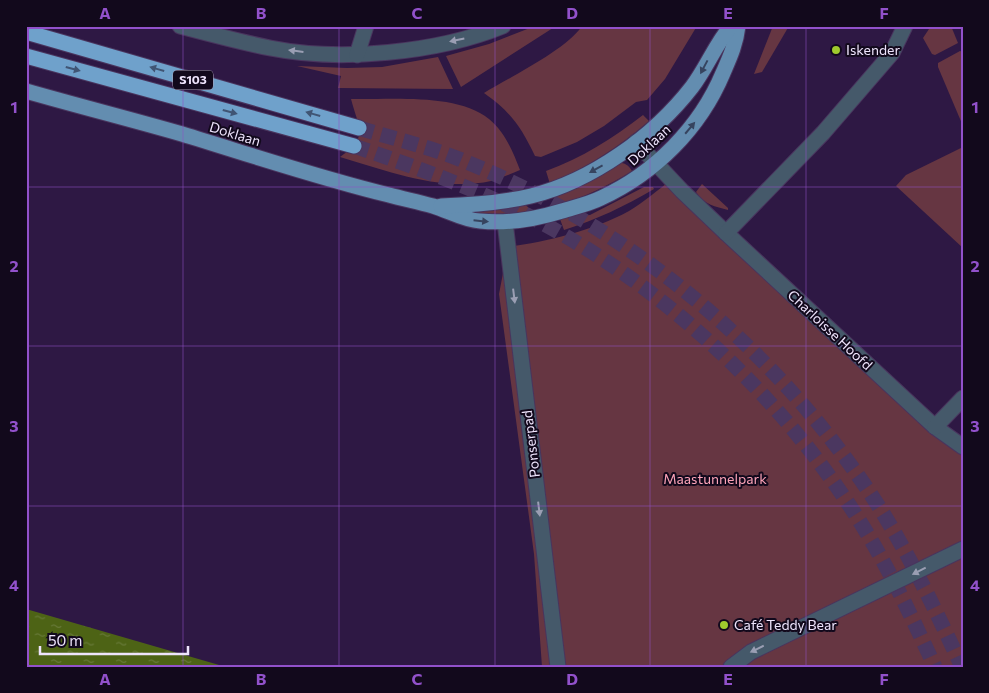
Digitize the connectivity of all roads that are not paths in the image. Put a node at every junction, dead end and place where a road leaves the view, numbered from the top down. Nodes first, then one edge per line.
1 (180, 26) edge
2 (366, 26) edge
3 (503, 26) edge
4 (731, 26) edge
5 (738, 26) edge
6 (906, 26) edge
7 (26, 32) edge
8 (357, 55) junction
9 (26, 56) edge
10 (26, 91) edge
11 (360, 128) tunnel mouth
12 (636, 142) junction
13 (354, 146) tunnel mouth
14 (657, 164) junction
15 (434, 207) junction
16 (505, 222) junction
17 (726, 233) junction
18 (963, 398) edge
19 (935, 427) junction
20 (963, 447) edge
21 (963, 549) edge
22 (558, 667) edge
23 (731, 667) edge

8 -> 1 street
2 - 8 street
3 -> 8 street
4 -> 12 main road, Doklaan
14 -> 5 main road, Doklaan
6 - 17 street
11 -> 7 highway, S103
9 -> 13 highway, Doklaan / S103
10 - 15 main road, Doklaan
12 - 14 street, Charloisse Hoofd
12 -> 15 main road, Doklaan
14 - 16 main road, Doklaan
14 - 17 street, Charloisse Hoofd
15 -> 16 main road, Doklaan
16 -> 22 street, Ponserpad
17 - 19 street, Charloisse Hoofd
18 - 19 street
19 - 20 street, Charloisse Hoofd
21 -> 23 street

